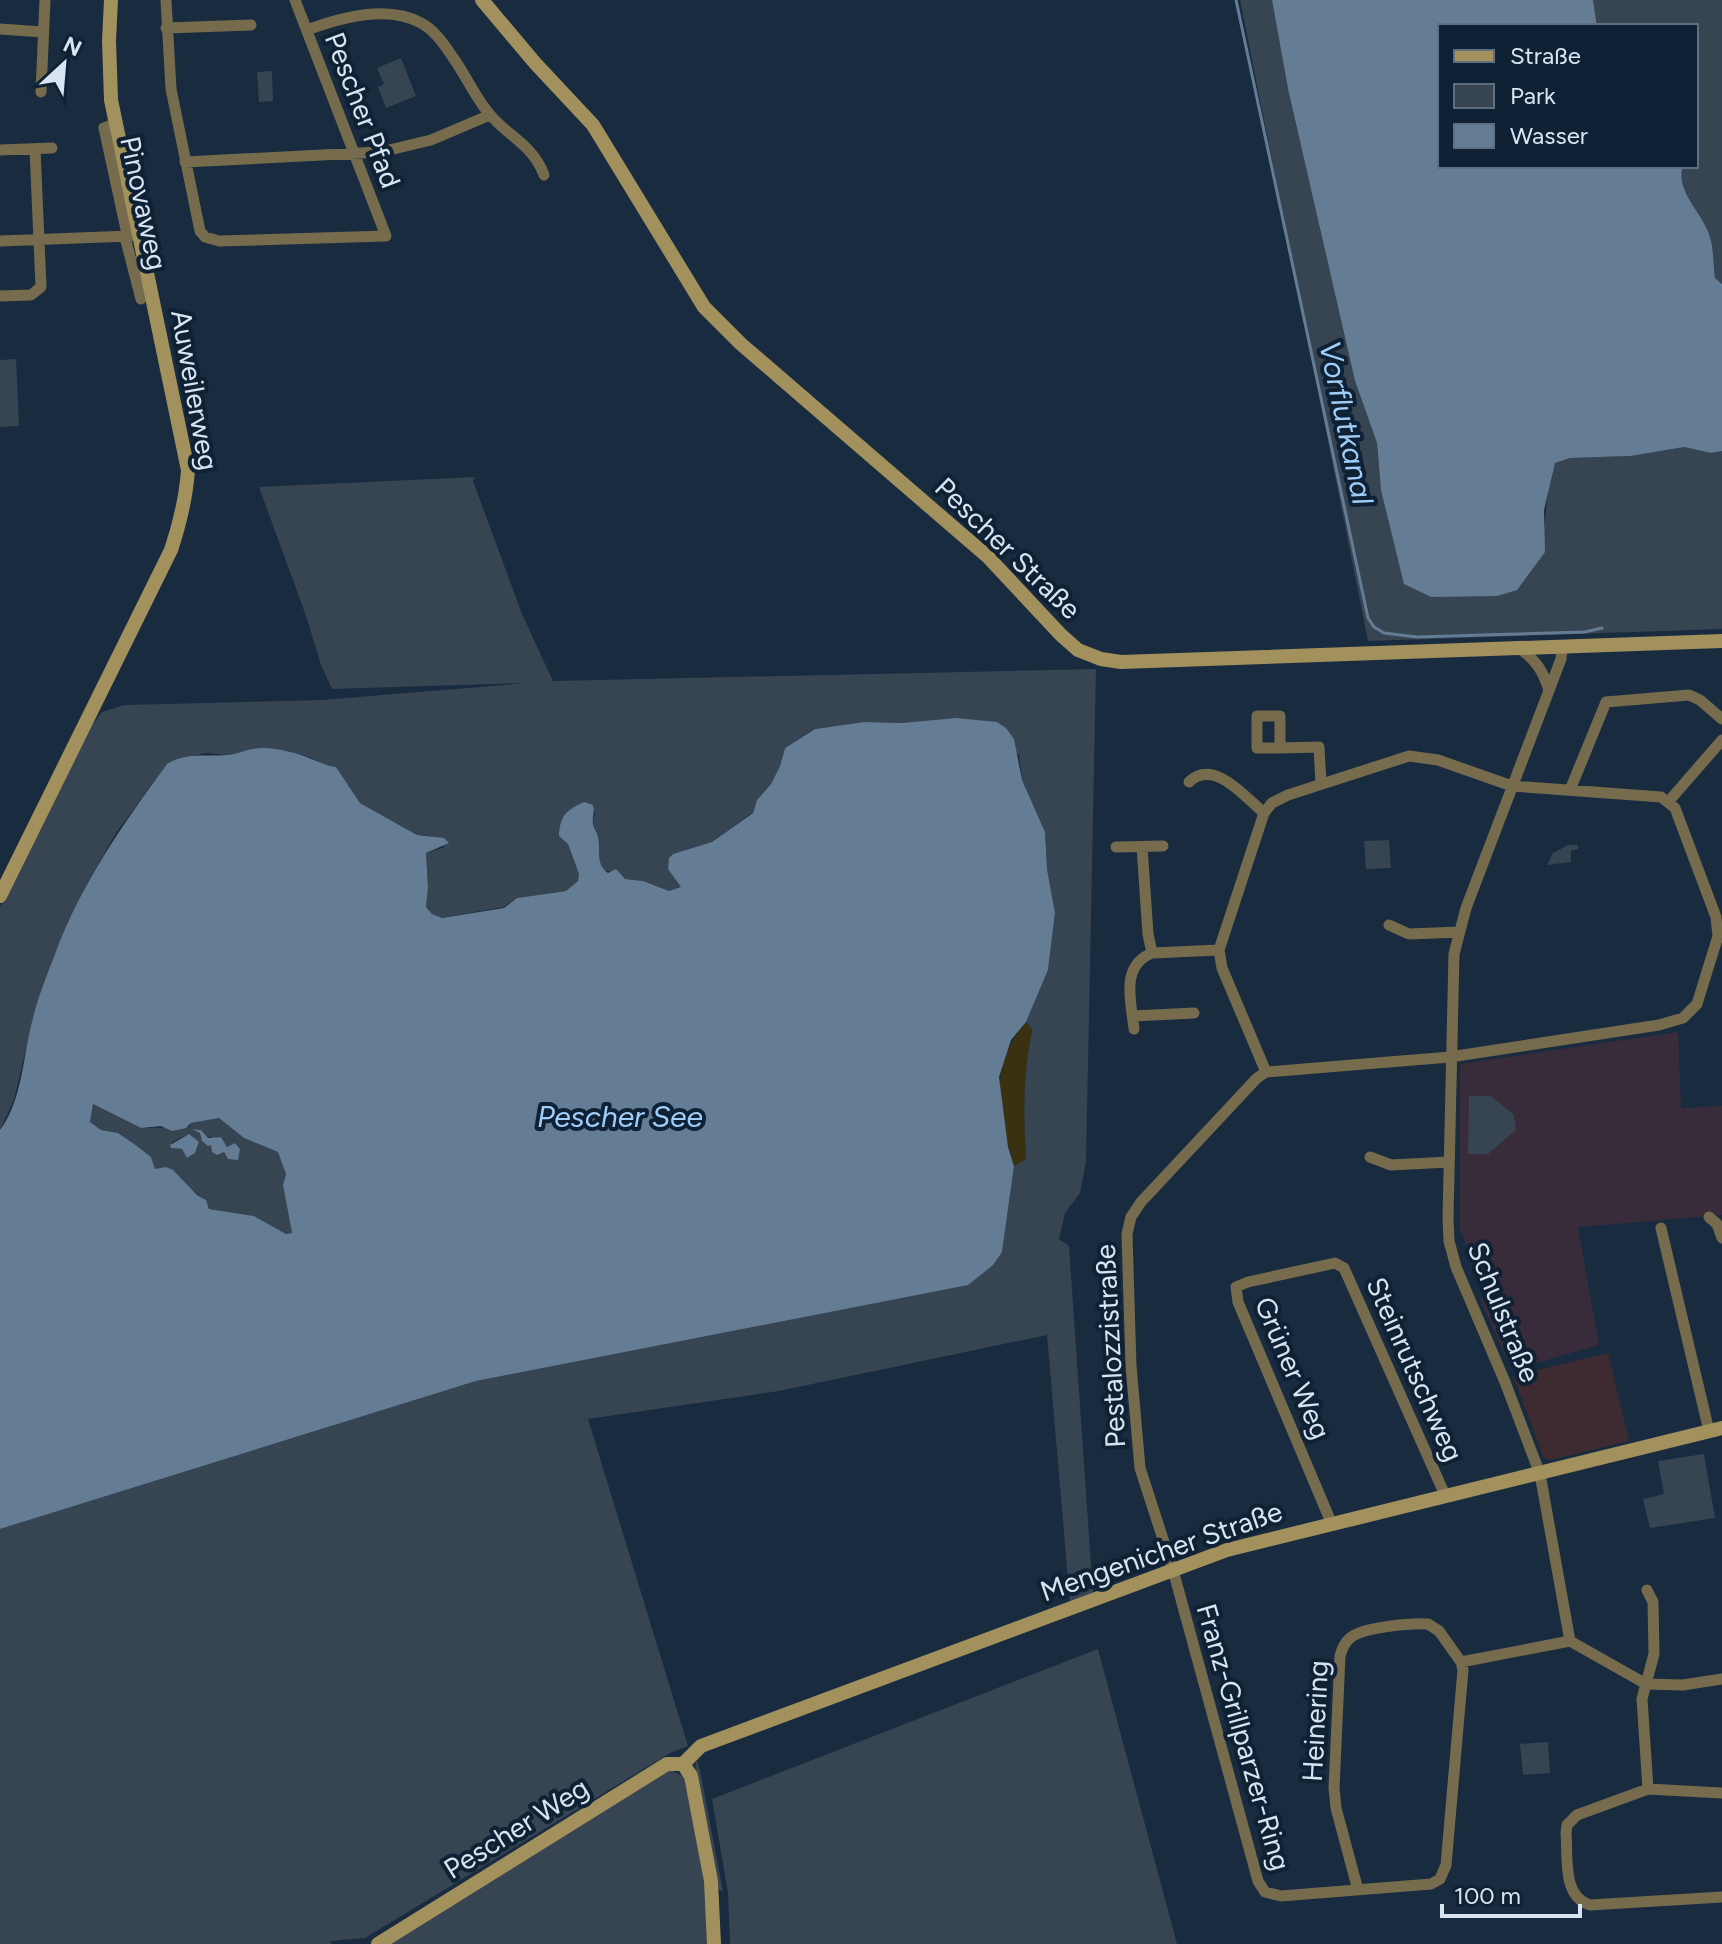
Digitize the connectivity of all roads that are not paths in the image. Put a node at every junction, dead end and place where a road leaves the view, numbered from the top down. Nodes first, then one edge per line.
1 (45, 0) edge
2 (111, 0) edge
3 (166, 0) edge
4 (295, 0) edge
5 (482, 0) edge
6 (251, 25) dead end
7 (166, 28) junction
8 (0, 29) edge
9 (307, 30) junction
10 (43, 32) junction
11 (41, 92) dead end
12 (490, 115) junction
13 (52, 148) dead end
14 (35, 149) junction
15 (0, 150) edge
16 (354, 154) junction
17 (185, 162) junction
18 (544, 175) dead end
19 (132, 236) junction
20 (39, 239) junction
21 (0, 241) edge
22 (0, 296) edge
23 (141, 299) dead end
24 (1722, 641) edge
25 (1562, 648) junction
26 (1520, 649) junction
27 (1549, 691) junction
28 (1722, 719) edge
29 (1722, 740) edge
30 (1280, 748) dead end
31 (1189, 782) dead end
32 (1321, 784) junction
33 (1512, 786) junction
34 (1570, 790) junction
35 (1669, 801) junction
36 (1264, 813) junction
37 (1163, 846) dead end
38 (1116, 847) dead end
39 (1142, 847) junction
40 (0, 896) edge
41 (1389, 925) dead end
42 (1459, 932) junction
43 (1219, 950) junction
44 (1152, 953) junction
45 (1194, 1013) dead end
46 (1450, 1057) junction
47 (1266, 1072) junction
48 (1370, 1157) dead end
49 (1449, 1162) junction
50 (1709, 1217) dead end
51 (1661, 1228) dead end
52 (1722, 1238) edge
53 (1340, 1265) joint
54 (1715, 1430) edge
55 (1540, 1474) junction
56 (1445, 1495) junction
57 (1331, 1522) junction
58 (1173, 1570) junction
59 (1647, 1590) dead end
60 (1570, 1641) junction
61 (1461, 1662) junction
62 (1722, 1679) edge
63 (1646, 1684) junction
64 (683, 1764) junction
65 (1648, 1789) junction
66 (1722, 1793) edge
67 (1358, 1890) junction
68 (1722, 1897) edge
69 (378, 1944) edge
70 (714, 1944) edge

1 - 10 street
2 - 19 street, Auweilerweg
3 - 7 street
4 - 9 street, Pescher Pfad
5 - 26 street, Pescher Straße
6 - 7 street
7 - 17 street
8 - 10 street
9 - 12 street
9 - 16 street, Pescher Pfad
10 - 11 street
12 - 16 street
12 - 18 street
13 - 14 street
14 - 15 street
14 - 20 street
16 - 17 street
16 - 17 street, Pescher Pfad
19 - 20 street
19 - 23 street, Pinovaweg
19 - 40 street, Auweilerweg
20 - 21 street
20 - 22 street
24 - 25 street, Pescher Straße
25 - 26 street, Pescher Straße
25 - 27 street, Schulstraße
26 - 27 street
27 - 33 street, Schulstraße
28 - 34 street
29 - 35 street
30 - 32 street
31 - 36 street
32 - 33 street
32 - 36 street
33 - 34 street
33 - 42 street, Schulstraße
34 - 35 street
35 - 46 street
36 - 43 street
37 - 39 street
38 - 39 street
39 - 44 street
41 - 42 street
42 - 46 street, Schulstraße
43 - 44 street
43 - 47 street
44 - 45 street
46 - 47 street
46 - 49 street, Schulstraße
47 - 58 street, Pestalozzistraße
48 - 49 street
49 - 55 street, Schulstraße
50 - 52 street
51 - 54 street
53 - 56 street, Steinrutschweg
53 - 57 street, Grüner Weg
54 - 55 street, Mengenicher Straße
55 - 56 street, Mengenicher Straße
55 - 60 street
56 - 57 street, Mengenicher Straße
57 - 58 street, Mengenicher Straße
58 - 64 street, Mengenicher Straße
58 - 67 street, Franz-Grillparzer-Ring
59 - 63 street
60 - 61 street
60 - 63 street
61 - 67 street
61 - 67 street, Heinering
62 - 63 street
63 - 65 street
64 - 69 street, Pescher Weg
64 - 70 street
65 - 66 street
65 - 68 street

